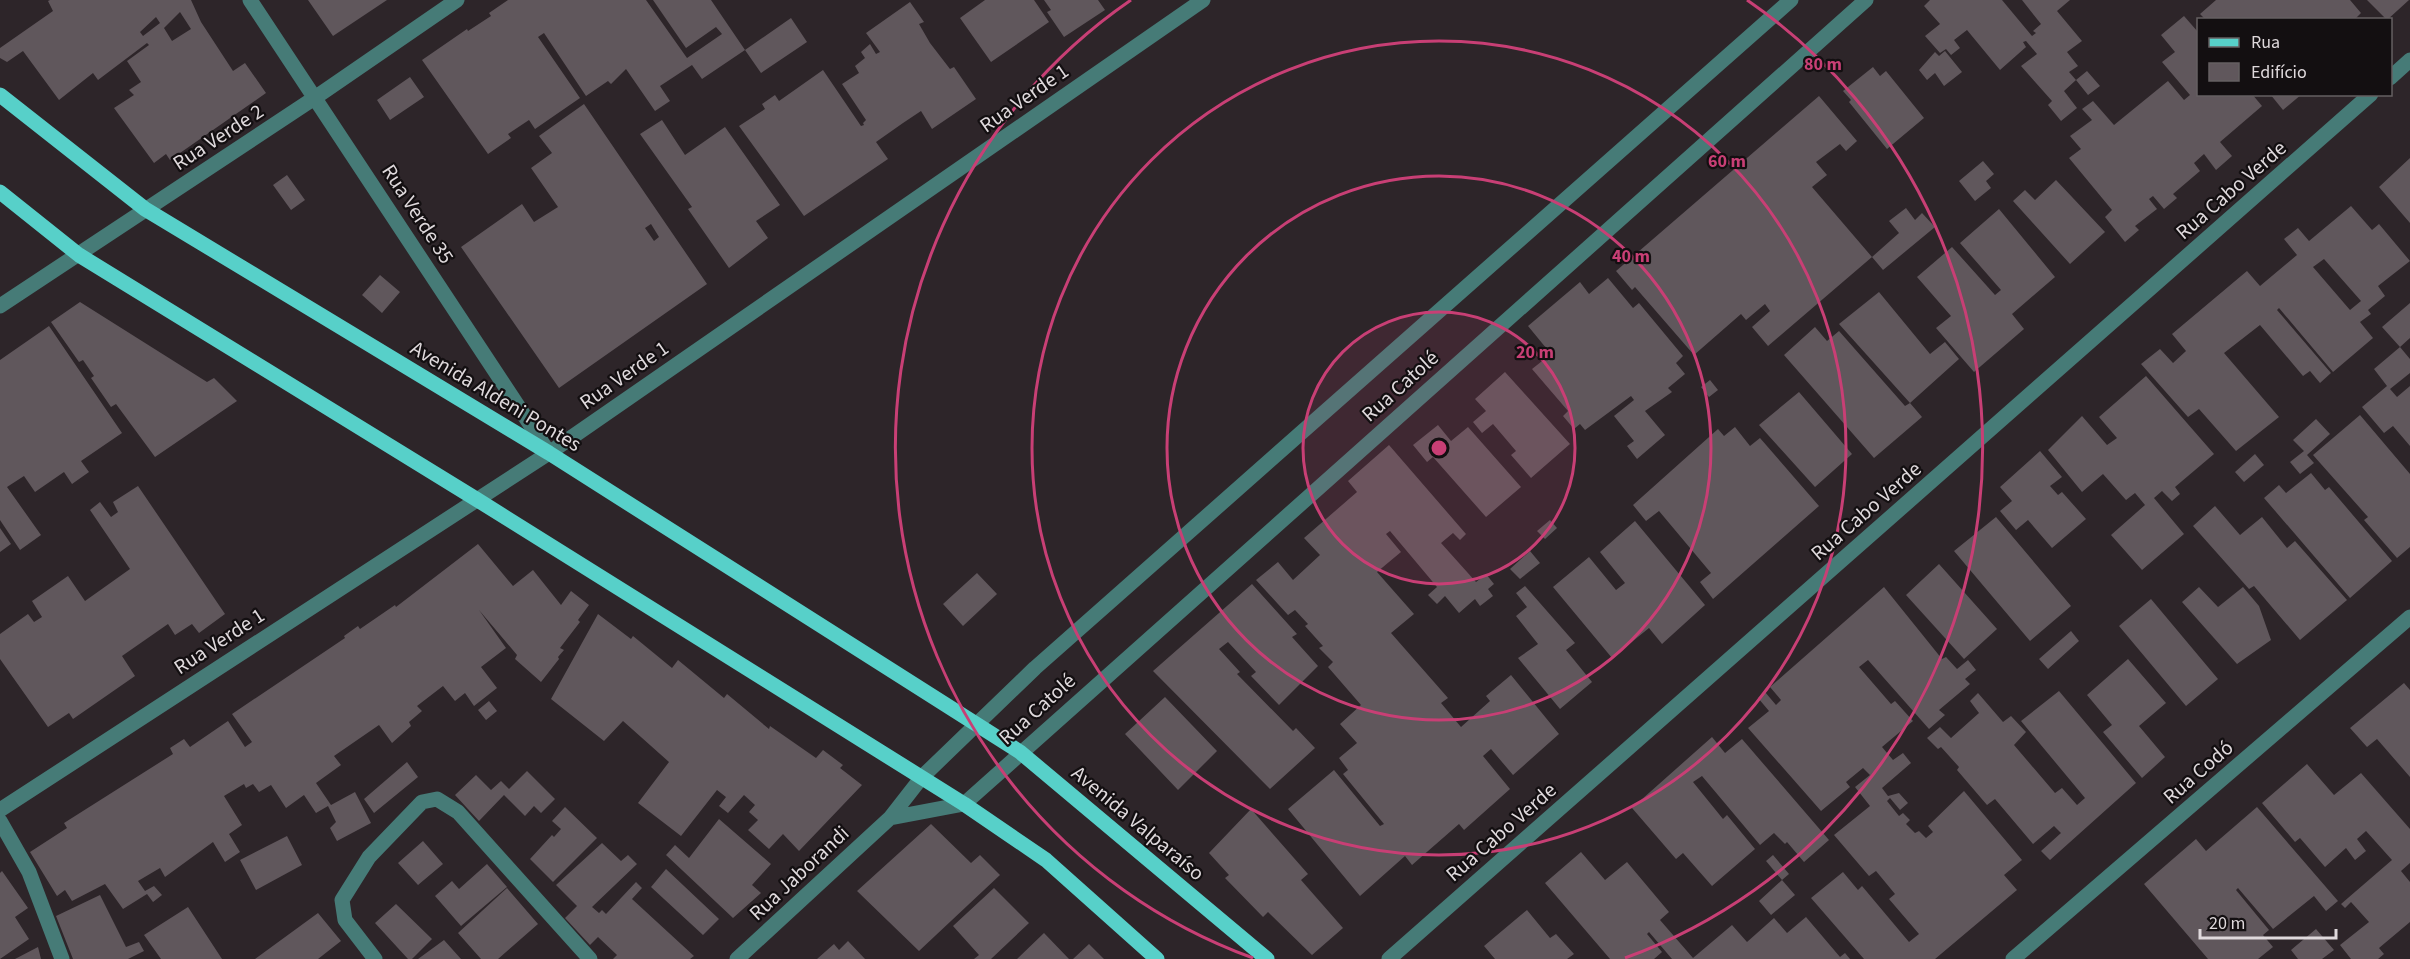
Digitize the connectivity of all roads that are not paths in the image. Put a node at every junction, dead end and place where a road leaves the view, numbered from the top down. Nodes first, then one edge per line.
1 (250, 0) edge
2 (457, 0) edge
3 (1203, 0) edge
4 (1791, 0) edge
5 (1866, 0) edge
6 (2410, 60) edge
7 (2392, 77) edge
8 (0, 95) edge
9 (2369, 96) edge
10 (316, 97) junction
11 (0, 192) edge
12 (145, 209) junction
13 (79, 255) junction
14 (0, 306) edge
15 (549, 453) junction
16 (476, 499) junction
17 (2410, 617) edge
18 (978, 724) junction
19 (1020, 752) junction
20 (922, 777) junction
21 (963, 804) junction
22 (0, 810) edge
23 (890, 818) junction
24 (0, 821) edge
25 (744, 957) edge
26 (62, 959) edge
27 (375, 959) edge
28 (590, 959) edge
29 (1157, 959) edge
30 (1267, 959) edge
31 (1389, 959) edge
32 (2013, 959) edge

1 - 10 street, Rua Verde 35
2 - 10 street, Rua Verde 2
3 - 15 street, Rua Verde 1
4 - 18 street, Rua Catolé
5 - 19 street, Rua Catolé
6 - 7 street
8 - 12 main road, Avenida Aldeni Pontes
9 - 31 street, Rua Cabo Verde
10 - 12 street, Rua Verde 2
10 - 15 street, Rua Verde 35
11 - 13 main road
12 - 13 street, Rua Verde 2
12 - 15 main road, Avenida Aldeni Pontes
13 - 14 street, Rua Verde 2
13 - 16 main road
15 - 16 street, Rua Verde 1
15 - 18 main road, Avenida Aldeni Pontes
16 - 20 main road
16 - 22 street, Rua Verde 1
17 - 32 street, Rua Codó
18 - 19 main road, Avenida Valparaíso
18 - 20 street, Rua Catolé
19 - 21 street, Rua Catolé
19 - 30 main road, Avenida Valparaíso
20 - 21 main road
20 - 23 street, Rua Jaborandi
21 - 23 street
21 - 29 main road
23 - 25 street, Rua Jaborandi
24 - 26 street
27 - 28 street

